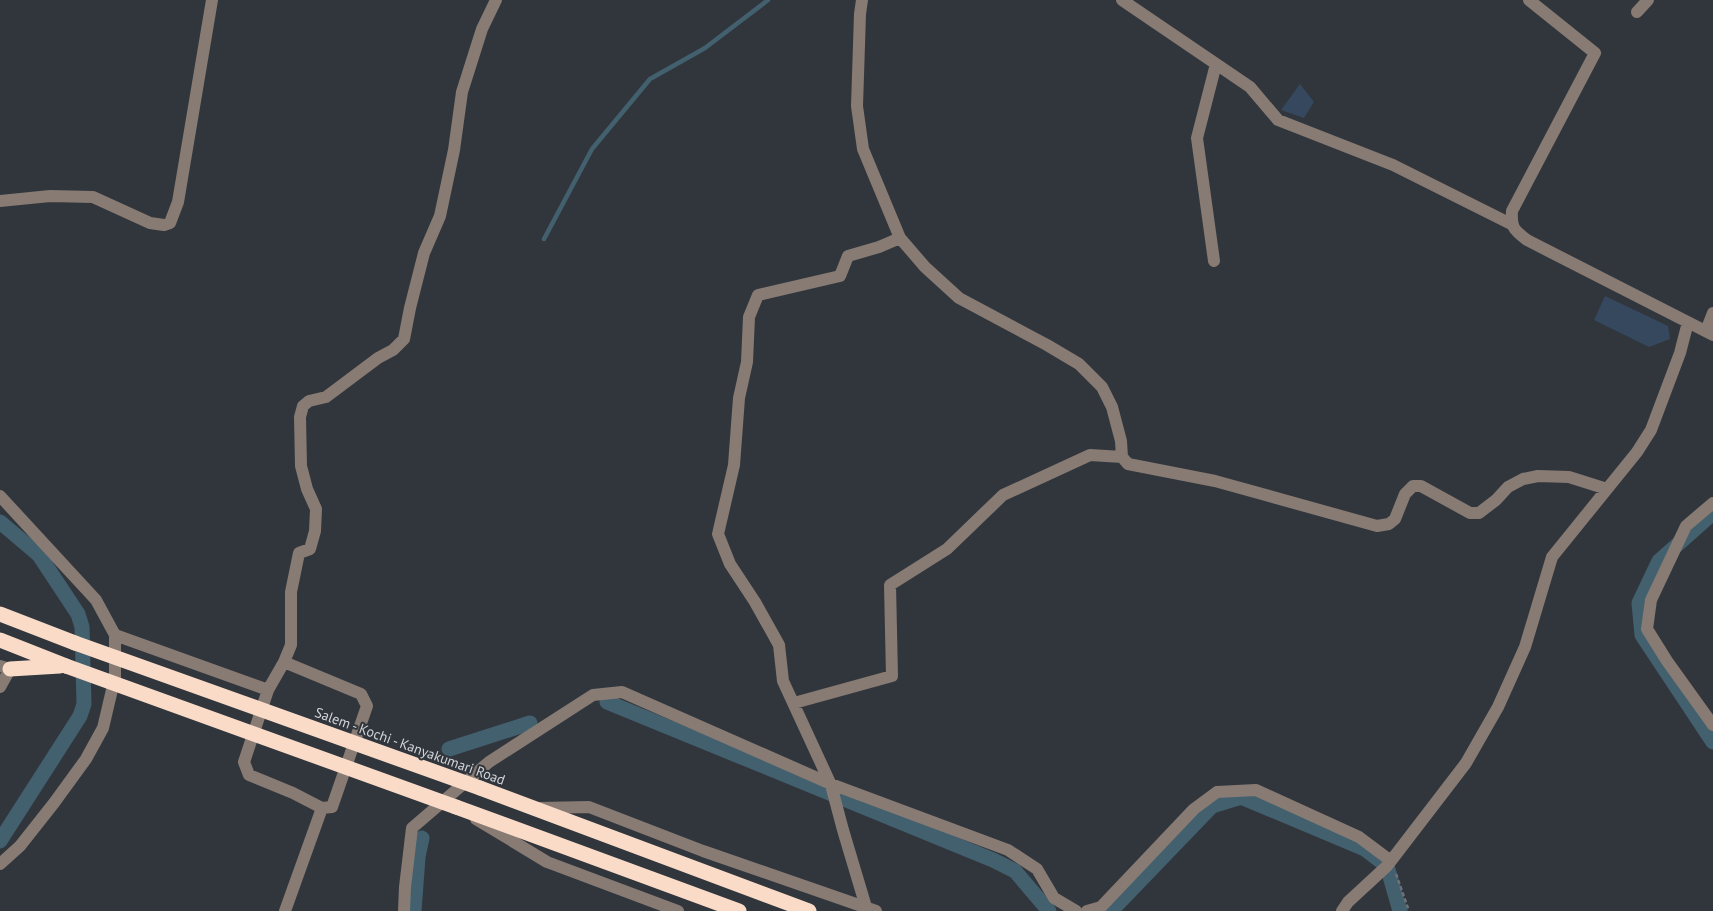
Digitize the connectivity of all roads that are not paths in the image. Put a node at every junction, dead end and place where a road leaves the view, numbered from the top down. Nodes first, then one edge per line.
1 (212, 0) edge
2 (496, 0) edge
3 (862, 0) edge
4 (1122, 0) edge
5 (1528, 0) edge
6 (1648, 0) edge
7 (1637, 12) dead end
8 (1216, 64) junction
9 (0, 201) edge
10 (1511, 224) junction
11 (900, 238) junction
12 (1214, 261) dead end
13 (1713, 313) edge
14 (1688, 322) junction
15 (1709, 333) edge
16 (1122, 458) junction
17 (1607, 489) junction
18 (0, 496) edge
19 (1713, 503) edge
20 (0, 614) edge
21 (115, 635) junction
22 (0, 640) edge
23 (284, 662) junction
24 (66, 666) junction
25 (5, 667) edge
26 (0, 687) edge
27 (268, 690) junction
28 (794, 703) junction
29 (1713, 725) edge
30 (831, 785) junction
31 (456, 807) junction
32 (322, 808) junction
33 (536, 808) junction
34 (1391, 861) junction
35 (0, 864) edge
36 (871, 909) edge
37 (285, 911) edge
38 (404, 911) edge
39 (678, 911) edge
40 (739, 911) edge
41 (809, 911) edge
42 (1076, 911) edge
43 (1087, 911) edge
44 (1342, 911) edge

1 - 9 street
2 - 23 street
3 - 11 street
4 - 8 street
5 - 10 street
6 - 7 street
8 - 10 street
8 - 12 street
10 - 14 street
11 - 16 street
11 - 28 street
13 - 15 street
14 - 15 street
14 - 17 street
16 - 17 street
16 - 28 street
17 - 34 street
18 - 21 street
19 - 29 street
20 - 33 highway, Salem - Kochi - Kanyakumari Road, bridge
21 - 27 street
21 - 35 street
22 - 24 highway
23 - 27 street
23 - 32 street
24 - 25 highway
24 - 31 highway, bridge
25 - 26 street
27 - 32 street
28 - 30 street
30 - 36 street
30 - 38 street
30 - 42 street
31 - 39 street
31 - 40 highway
32 - 37 street
33 - 36 street
33 - 41 highway, Salem - Kochi - Kanyakumari Road
34 - 43 street
34 - 44 street

